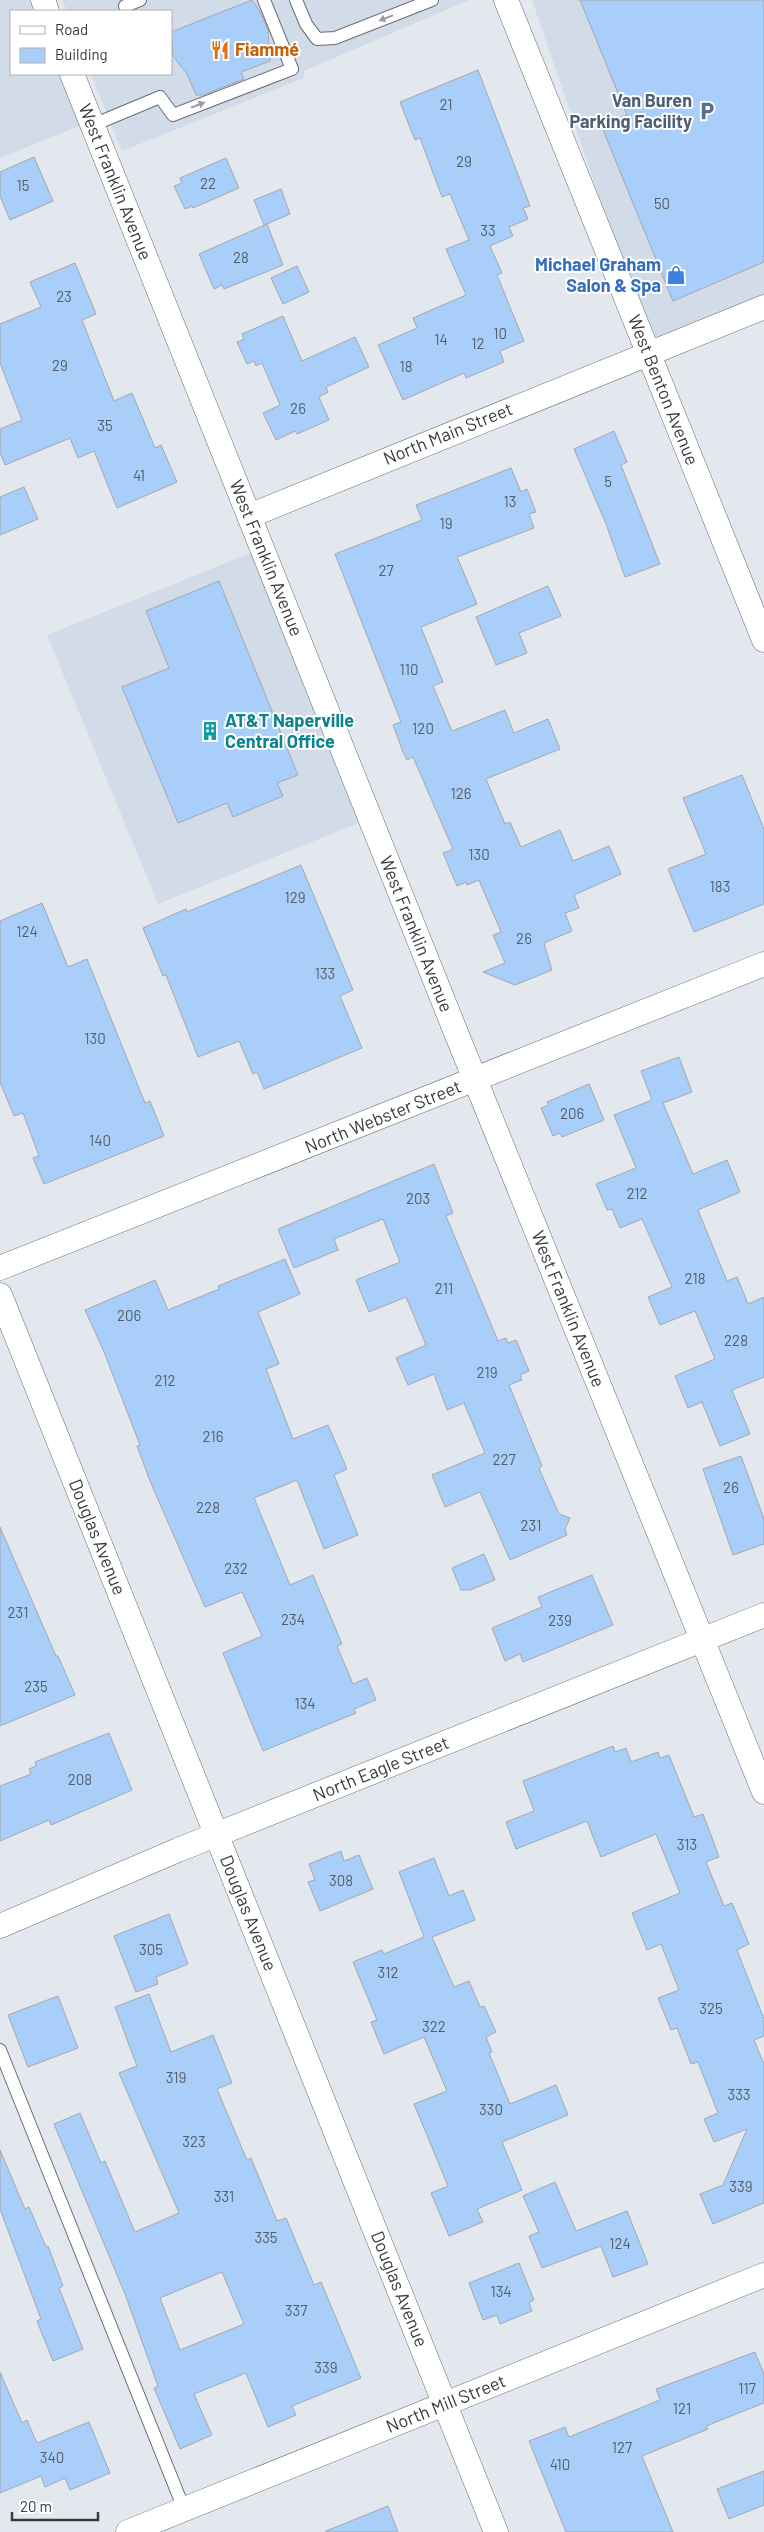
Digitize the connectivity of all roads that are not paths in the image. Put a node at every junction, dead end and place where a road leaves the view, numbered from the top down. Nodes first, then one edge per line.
1 (140, 0) edge
2 (264, 0) edge
3 (296, 0) edge
4 (432, 0) edge
5 (506, 0) edge
6 (125, 6) dead end
7 (72, 75) edge
8 (93, 125) junction
9 (764, 307) edge
10 (648, 353) junction
11 (249, 516) junction
12 (764, 640) edge
13 (764, 964) edge
14 (476, 1080) junction
15 (0, 1268) edge
16 (0, 1295) edge
17 (764, 1615) edge
18 (703, 1640) junction
19 (764, 1792) edge
20 (217, 1834) junction
21 (0, 1926) edge
22 (0, 2050) edge
23 (764, 2275) edge
24 (445, 2404) junction
25 (184, 2509) junction
26 (128, 2532) edge
27 (496, 2532) edge

1 - 6 lane
8 -> 2 lane
4 -> 3 lane
5 - 10 street, West Benton Avenue
7 - 8 street, West Franklin Avenue
8 - 11 street, West Franklin Avenue
9 - 10 street, North Main Street
10 - 11 street, North Main Street
10 - 12 street, West Benton Avenue
11 - 14 street, West Franklin Avenue
13 - 14 street, North Webster Street
14 - 15 street, North Webster Street
14 - 18 street, West Franklin Avenue
16 - 20 street, Douglas Avenue
17 - 18 street, North Eagle Street
18 - 19 street, West Franklin Avenue
18 - 20 street, North Eagle Street
20 - 21 street, North Eagle Street
20 - 24 street, Douglas Avenue
22 - 25 lane
23 - 24 street, North Mill Street
24 - 25 street, North Mill Street
24 - 27 street, Douglas Avenue
25 - 26 street, North Mill Street

